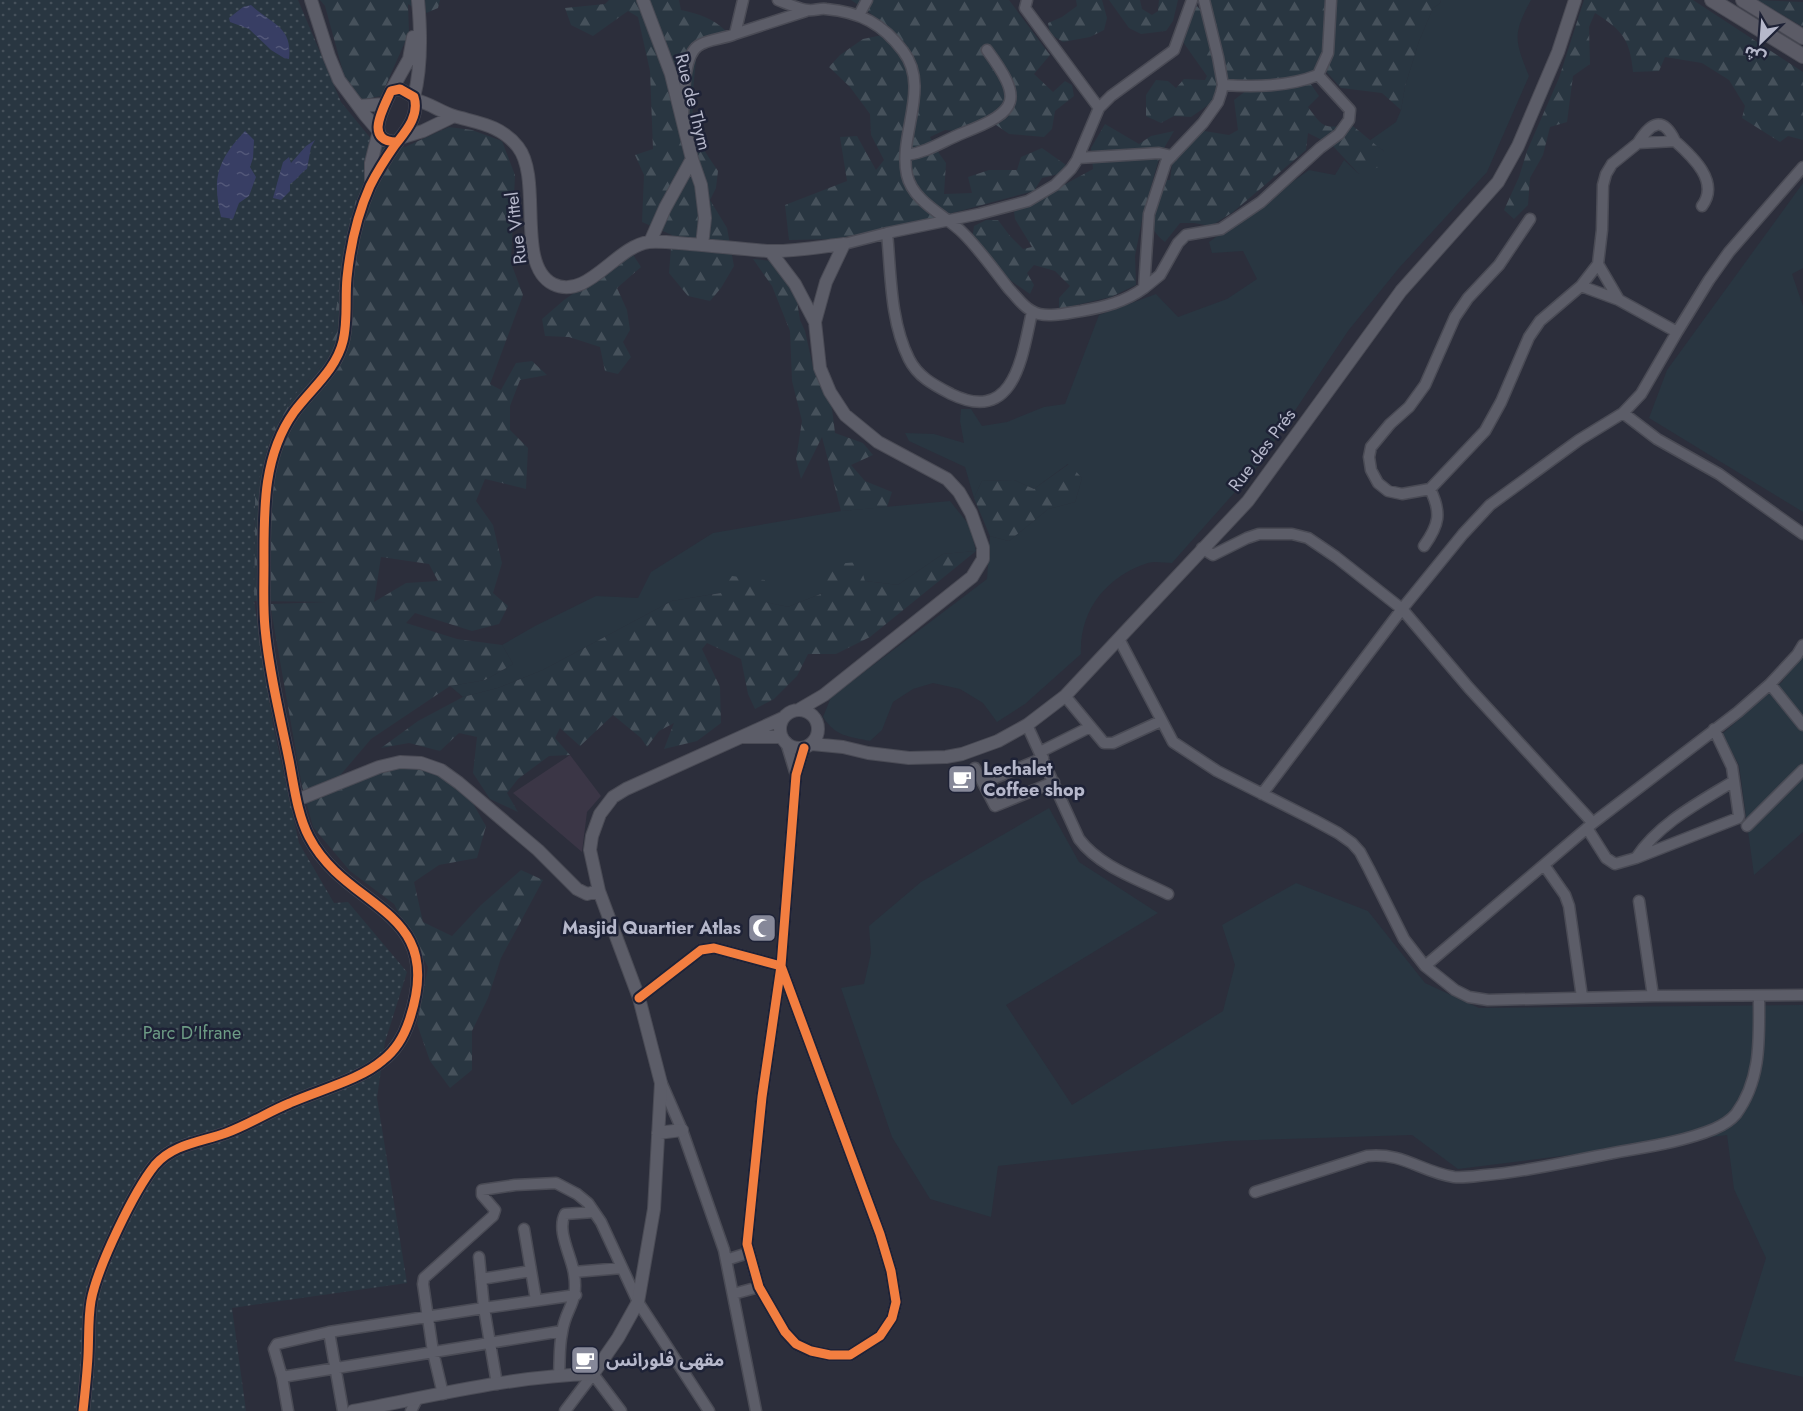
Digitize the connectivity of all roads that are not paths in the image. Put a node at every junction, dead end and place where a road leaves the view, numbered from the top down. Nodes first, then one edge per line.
1 (311, 0) edge
2 (413, 0) edge
3 (418, 0) edge
4 (643, 0) edge
5 (743, 0) edge
6 (778, 0) edge
7 (867, 0) edge
8 (1192, 0) edge
9 (1204, 0) edge
10 (1331, 0) edge
11 (1575, 0) edge
12 (1712, 0) edge
13 (1743, 0) edge
14 (1024, 3) edge
15 (810, 10) junction
16 (859, 15) junction
17 (735, 34) junction
18 (1803, 37) edge
19 (987, 50) dead end
20 (1803, 56) edge
21 (1318, 75) junction
22 (1223, 85) junction
23 (391, 92) junction
24 (415, 99) junction
25 (385, 104) junction
26 (359, 106) junction
27 (1098, 108) junction
28 (454, 116) junction
29 (683, 119) junction
30 (378, 132) junction
31 (400, 140) junction
32 (1675, 141) junction
33 (1638, 143) junction
34 (907, 155) junction
35 (1172, 156) junction
36 (1078, 158) junction
37 (692, 159) junction
38 (1803, 167) edge
39 (371, 184) junction
40 (1702, 206) dead end
41 (1530, 219) dead end
42 (950, 221) junction
43 (887, 232) junction
44 (650, 242) junction
45 (844, 244) junction
46 (702, 245) junction
47 (770, 251) junction
48 (1598, 264) junction
49 (1581, 286) junction
50 (1144, 288) junction
51 (1619, 300) junction
52 (1032, 312) junction
53 (815, 322) junction
54 (1677, 332) junction
55 (1623, 413) junction
56 (1430, 489) junction
57 (1803, 534) edge
58 (1424, 546) dead end
59 (1202, 548) junction
60 (1402, 609) junction
61 (1119, 639) junction
62 (1803, 645) edge
63 (1770, 684) junction
64 (824, 695) junction
65 (1065, 696) junction
66 (800, 709) junction
67 (783, 718) junction
68 (1161, 721) junction
69 (1027, 724) junction
70 (1803, 724) edge
71 (818, 725) junction
72 (1090, 727) junction
73 (1714, 729) junction
74 (740, 738) junction
75 (784, 740) junction
76 (808, 746) junction
77 (843, 747) junction
78 (1041, 755) junction
79 (975, 768) dead end
80 (1803, 770) edge
81 (796, 775) junction
82 (1734, 780) junction
83 (1054, 782) junction
84 (983, 783) junction
85 (1262, 794) junction
86 (297, 800) junction
87 (1590, 825) junction
88 (1747, 826) dead end
89 (1636, 858) junction
90 (1544, 865) junction
91 (599, 891) junction
92 (1168, 894) dead end
93 (1639, 901) dead end
94 (781, 966) junction
95 (1425, 966) junction
96 (1803, 995) edge
97 (1653, 996) junction
98 (1759, 996) junction
99 (1582, 997) junction
100 (639, 998) junction
101 (661, 1083) junction
102 (682, 1130) junction
103 (658, 1133) junction
104 (1255, 1192) dead end
105 (594, 1212) junction
106 (524, 1228) dead end
107 (748, 1253) junction
108 (479, 1257) dead end
109 (726, 1260) junction
110 (622, 1268) junction
111 (531, 1271) junction
112 (574, 1272) junction
113 (481, 1279) junction
114 (759, 1287) junction
115 (733, 1294) junction
116 (576, 1295) junction
117 (536, 1300) junction
118 (638, 1302) junction
119 (484, 1308) junction
120 (429, 1317) junction
121 (562, 1331) junction
122 (329, 1332) junction
123 (491, 1342) junction
124 (433, 1352) junction
125 (337, 1369) junction
126 (593, 1374) junction
127 (559, 1375) junction
128 (282, 1377) junction
129 (497, 1384) junction
130 (443, 1394) junction
131 (417, 1399) junction
132 (83, 1411) edge
133 (288, 1411) edge
134 (343, 1411) edge
135 (353, 1411) edge
136 (411, 1411) edge
137 (565, 1411) edge
138 (621, 1411) edge
139 (709, 1411) edge
140 (756, 1411) edge

1 - 26 street
2 - 23 street
3 - 24 street
4 - 29 street, Rue de Thym
5 - 17 street
6 - 15 street
7 - 16 street
8 - 27 street
9 - 22 street
10 - 21 street
11 - 59 street, Rue des Prés
12 - 20 main road
13 - 18 main road
14 - 27 street
15 - 16 street
15 - 17 street
16 - 34 street
17 - 29 street
19 - 34 street
21 - 22 street
21 - 50 street
22 - 35 street
23 - 24 street, Rue Vittel
23 - 25 street
24 - 28 street, Rue Vittel
24 - 31 street
25 - 26 street
25 - 30 street
26 - 30 street
27 - 36 street
28 - 31 street
28 - 44 street, Rue Vittel
29 - 37 street, Rue de Thym
30 - 31 street
30 - 39 street
31 - 39 street
32 - 33 street
32 - 33 street
32 - 40 street
33 - 48 street
34 - 42 street
35 - 36 street
35 - 50 street
36 - 42 street
37 - 44 street, Rue de Thym
37 - 46 street
38 - 54 street
39 - 86 street
41 - 56 street
42 - 43 street
42 - 52 street
43 - 45 street
43 - 52 street
44 - 46 street, Rue Vittel
45 - 47 street, Rue Vittel
45 - 53 street
46 - 47 street, Rue Vittel
47 - 53 street
48 - 49 street
48 - 51 street
49 - 51 street
49 - 56 street
50 - 52 street
51 - 54 street
53 - 64 street
54 - 55 street
55 - 57 street
55 - 60 street
56 - 58 street
59 - 60 street
59 - 61 street, Rue des Prés
60 - 85 street
60 - 87 street
61 - 65 street, Rue des Prés
61 - 68 street
62 - 63 street
63 - 70 street
63 - 73 street
64 - 66 street
64 - 71 street
65 - 69 street, Rue des Prés
65 - 72 street
66 - 67 street
66 - 71 street
67 - 74 street
67 - 75 street
68 - 72 street
68 - 85 street
69 - 77 street, Rue des Prés
69 - 78 street
71 - 76 street
71 - 77 street, Rue des Prés
72 - 78 street
73 - 82 street
73 - 87 street
74 - 75 street
74 - 91 street
75 - 76 street
75 - 81 street
76 - 77 street, Rue des Prés
76 - 81 street
78 - 83 street
78 - 84 street
79 - 84 street
80 - 88 street
81 - 94 street
82 - 89 street
82 - 89 street
83 - 84 street
83 - 92 street
85 - 95 street
86 - 91 street
86 - 132 street
87 - 89 street
87 - 90 street
90 - 95 street
90 - 99 street
91 - 100 street
93 - 97 street
94 - 100 street
94 - 107 street
94 - 114 street
95 - 99 street
96 - 98 street
97 - 98 street
97 - 99 street
98 - 104 street
100 - 101 street
101 - 102 street
101 - 103 street
102 - 103 street
102 - 109 street
103 - 118 street
105 - 110 street
105 - 112 street
105 - 120 street
106 - 111 street
107 - 109 street
107 - 114 street
108 - 113 street
109 - 115 street
110 - 112 street
110 - 118 street
111 - 113 street
111 - 117 street
112 - 116 street
113 - 119 street
114 - 115 street
115 - 140 street
116 - 117 street
116 - 121 street
117 - 119 street
118 - 126 street
118 - 139 street
119 - 120 street
119 - 123 street
120 - 122 street
120 - 124 street
121 - 123 street
121 - 127 street
122 - 125 street
122 - 128 street
123 - 124 street
123 - 129 street
124 - 125 street
124 - 130 street
125 - 128 street
125 - 134 street
126 - 127 street
126 - 137 street
126 - 138 street
127 - 129 street
128 - 133 street
129 - 130 street
130 - 131 street
131 - 135 street
131 - 136 street

